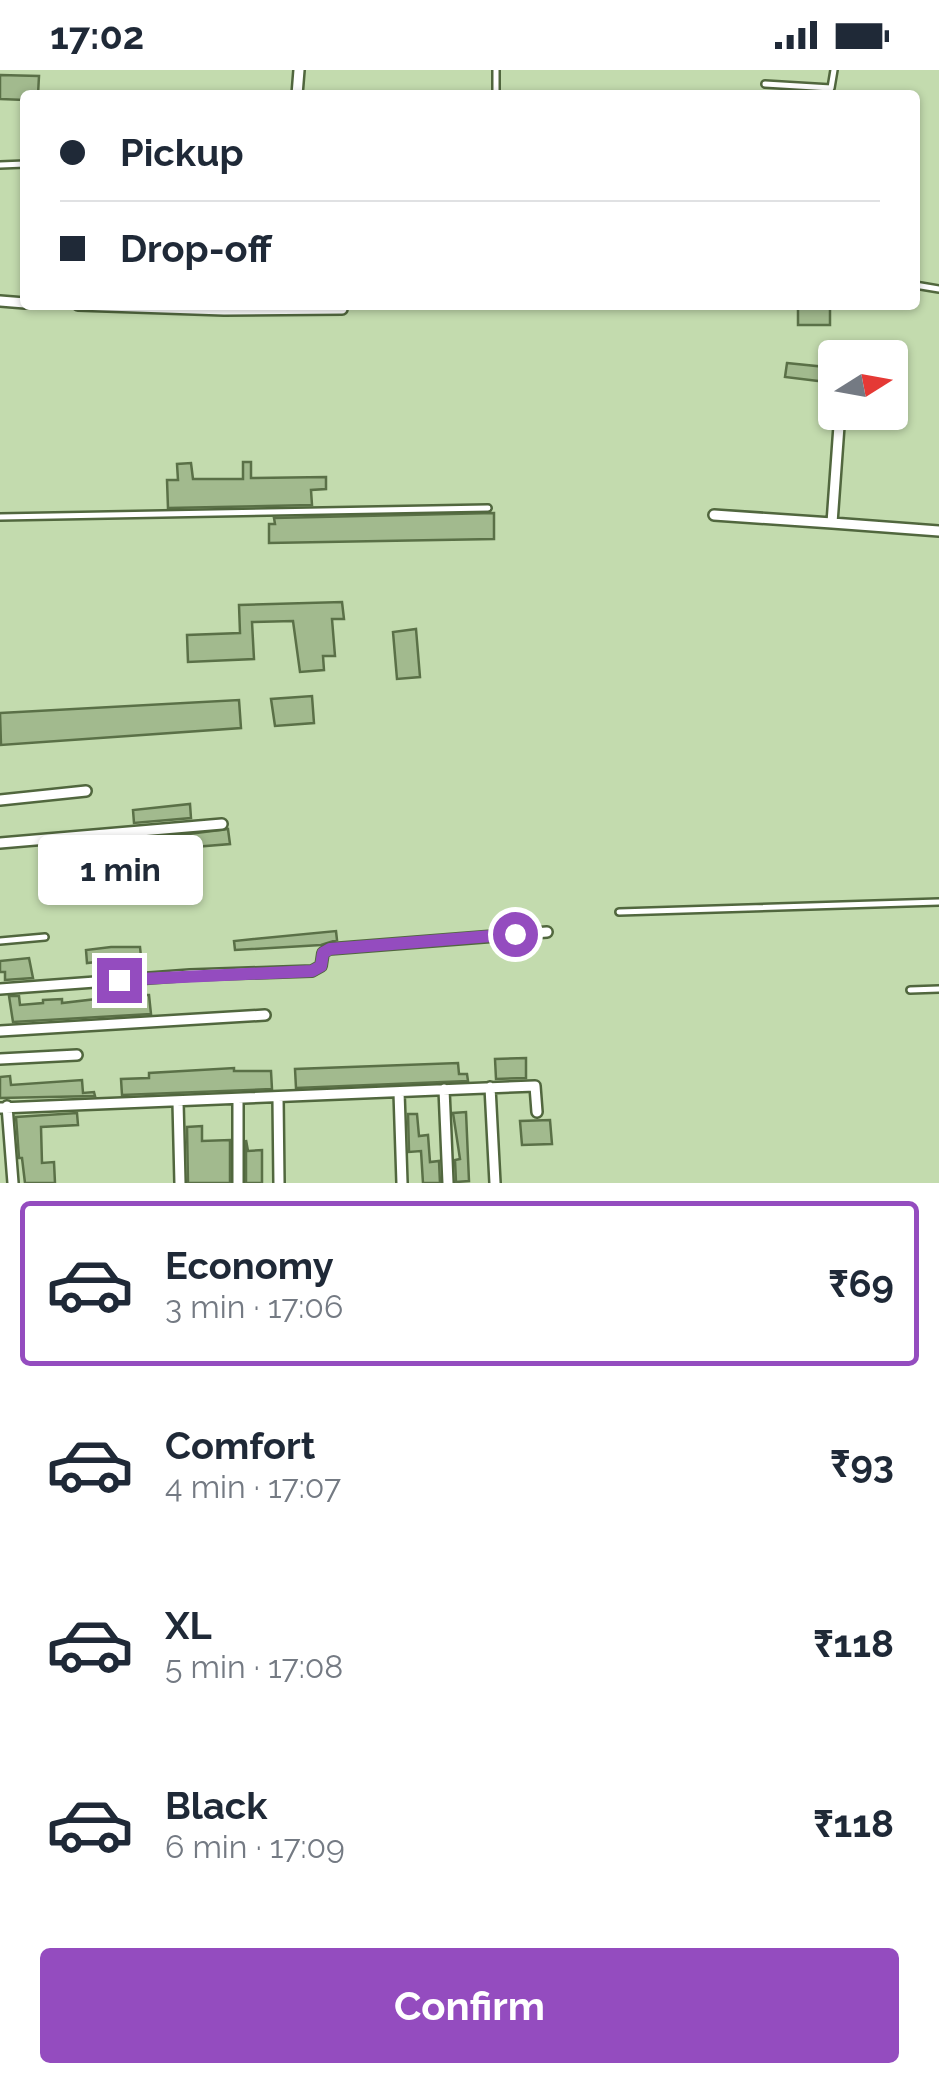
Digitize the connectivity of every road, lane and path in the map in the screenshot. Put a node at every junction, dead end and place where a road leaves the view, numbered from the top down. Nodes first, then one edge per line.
1 (834, 70) edge
2 (765, 84) dead end
3 (839, 430) edge
4 (488, 508) dead end
5 (714, 514) dead end
6 (0, 517) edge
7 (832, 523) junction
8 (939, 531) edge
9 (86, 791) dead end
10 (0, 800) edge
11 (222, 824) dead end
12 (0, 843) edge
13 (939, 902) edge
14 (619, 912) dead end
15 (547, 932) dead end
16 (45, 937) dead end
17 (0, 941) edge
18 (939, 988) edge
19 (0, 989) edge
20 (910, 990) dead end
21 (265, 1015) dead end
22 (0, 1031) edge
23 (77, 1056) dead end
24 (0, 1059) edge
25 (490, 1087) junction
26 (444, 1090) junction
27 (399, 1092) junction
28 (278, 1098) junction
29 (238, 1100) junction
30 (178, 1102) junction
31 (3, 1107) edge
32 (537, 1112) dead end
33 (13, 1183) edge
34 (180, 1183) edge
35 (238, 1183) edge
36 (279, 1183) edge
37 (402, 1183) edge
38 (448, 1183) edge
39 (495, 1183) edge

1 - 2 lane
3 - 7 street
4 - 6 lane
5 - 7 street
7 - 8 street
9 - 10 street
11 - 12 street
13 - 14 lane
15 - 19 street
16 - 17 lane
18 - 20 lane
21 - 22 street
23 - 24 street
25 - 26 street
25 - 32 street
25 - 39 street
26 - 27 street
26 - 38 street
27 - 28 street
27 - 37 street
28 - 29 street
28 - 36 street
29 - 30 street
29 - 35 street
30 - 31 street
30 - 34 street
31 - 33 street

